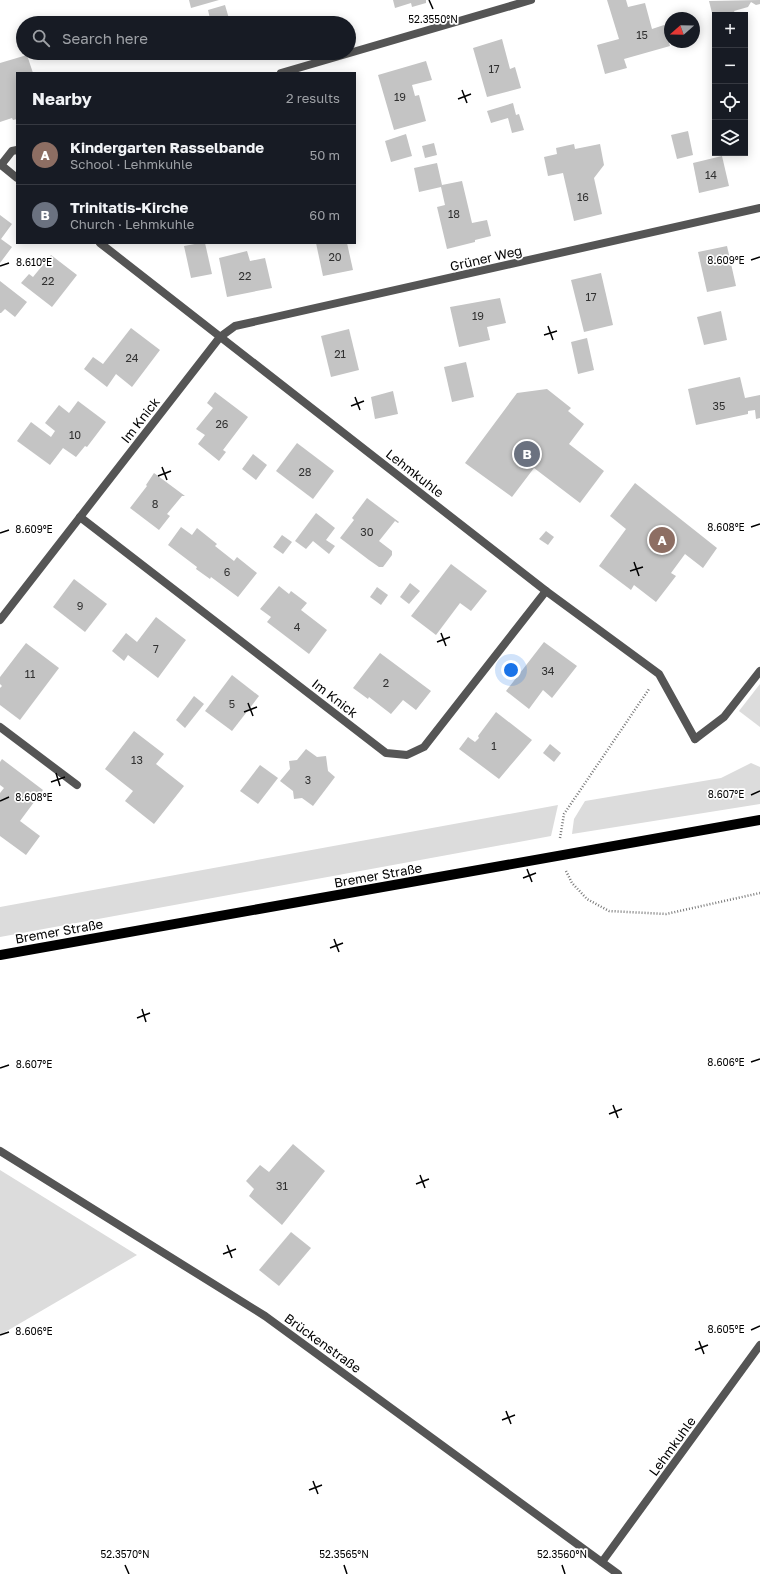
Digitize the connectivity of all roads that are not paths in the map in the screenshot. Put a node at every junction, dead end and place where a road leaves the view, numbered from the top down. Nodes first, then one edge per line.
1 (531, 0) edge
2 (356, 51) edge
3 (325, 60) edge
4 (283, 72) edge
5 (16, 150) edge
6 (0, 165) edge
7 (16, 177) edge
8 (760, 208) edge
9 (101, 244) edge
10 (220, 337) junction
11 (80, 517) junction
12 (546, 591) junction
13 (0, 620) edge
14 (760, 671) edge
15 (0, 727) edge
16 (77, 785) dead end
17 (760, 820) edge
18 (0, 955) edge
19 (0, 1151) edge
20 (760, 1345) edge
21 (602, 1562) junction
22 (618, 1574) edge

1 - 2 street
3 - 4 street
5 - 6 street
6 - 7 street
8 - 10 street, Grüner Weg
9 - 10 street, Lehmkuhle
10 - 11 street, Im Knick
10 - 12 street, Lehmkuhle
11 - 12 street, Im Knick
11 - 13 street, Im Knick
12 - 14 street, Lehmkuhle
15 - 16 street
17 - 18 main road, Bremer Straße
19 - 21 street, Brückenstraße
20 - 21 street, Lehmkuhle
21 - 22 street, Brückenstraße

